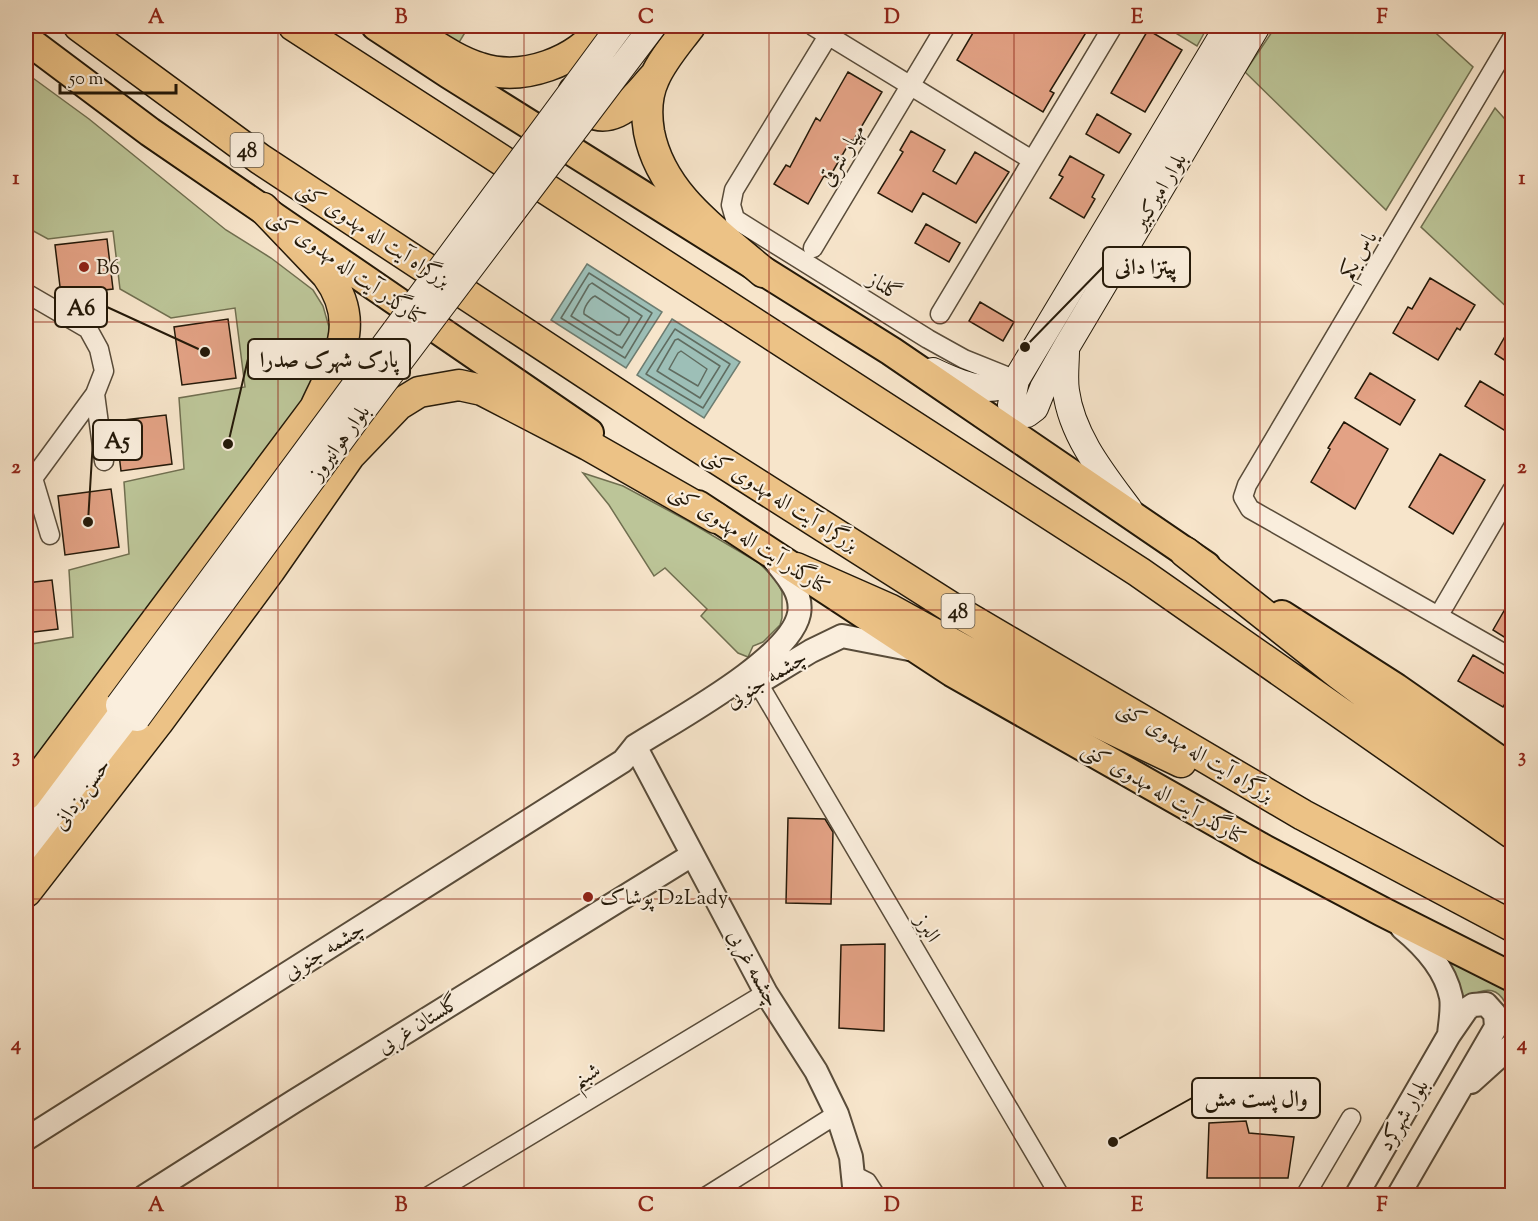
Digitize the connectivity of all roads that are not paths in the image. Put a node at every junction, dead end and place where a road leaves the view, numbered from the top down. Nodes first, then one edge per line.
1 (79, 26) edge
2 (294, 26) edge
3 (376, 26) edge
4 (403, 26) edge
5 (653, 26) edge
6 (690, 26) edge
7 (813, 26) edge
8 (946, 26) edge
9 (1113, 26) edge
10 (1228, 26) edge
11 (1257, 26) edge
12 (606, 29) edge
13 (831, 30) edge
14 (1512, 38) edge
15 (26, 39) edge
16 (654, 77) junction
17 (910, 85) junction
18 (1032, 160) junction
19 (263, 208) junction
20 (813, 248) dead end
21 (763, 272) junction
22 (26, 293) edge
23 (97, 307) dead end
24 (59, 312) junction
25 (940, 314) dead end
26 (1066, 346) junction
27 (891, 351) junction
28 (1016, 380) junction
29 (95, 394) junction
30 (315, 408) junction
31 (350, 455) junction
32 (104, 461) dead end
33 (29, 483) edge
34 (1512, 490) edge
35 (716, 518) junction
36 (1136, 519) junction
37 (50, 534) dead end
38 (762, 547) junction
39 (1185, 552) junction
40 (796, 568) junction
41 (1439, 615) junction
42 (920, 651) junction
43 (1512, 658) edge
44 (758, 683) junction
45 (128, 711) junction
46 (1477, 744) junction
47 (634, 756) junction
48 (1512, 756) edge
49 (1512, 769) edge
50 (26, 795) edge
51 (1512, 804) edge
52 (1304, 816) junction
53 (26, 830) edge
54 (1512, 833) edge
55 (692, 855) junction
56 (26, 870) edge
57 (26, 892) edge
58 (1383, 912) junction
59 (1512, 926) edge
60 (1512, 977) edge
61 (766, 993) junction
62 (1449, 1035) junction
63 (1512, 1045) edge
64 (1455, 1098) junction
65 (837, 1114) junction
66 (1351, 1118) dead end
67 (26, 1139) edge
68 (854, 1185) edge
69 (145, 1196) edge
70 (429, 1196) edge
71 (707, 1196) edge
72 (876, 1196) edge
73 (1060, 1196) edge
74 (1305, 1196) edge
75 (1356, 1196) edge
76 (1398, 1196) edge

1 - 52 highway, بزرگراه آیت اله مهدوی کنی / 48
2 - 54 highway
3 - 21 main road
4 - 12 highway
5 - 45 main road, بلوار هوانیروز, bridge
6 - 16 highway
7 - 13 street
8 - 17 street, مهیار شرقی
9 - 18 street
10 - 28 main road, بلوار امیرکبیر
11 - 26 main road, بلوار امیرکبیر
12 - 16 highway
12 - 45 main road, بلوار هوانیروز, bridge
13 - 17 street
13 - 28 street, گلناز
14 - 41 street, یاس یکم
15 - 19 main road, کنارگذر آیت اله مهدوی کنی
16 - 21 highway
17 - 18 street
17 - 20 street, مهیار شرقی
18 - 25 street
19 - 30 highway
19 - 35 main road, کنارگذر آیت اله مهدوی کنی
21 - 27 main road
22 - 24 street
23 - 24 street
24 - 29 street
26 - 28 main road, بلوار امیرکبیر
26 - 36 main road
27 - 28 main road
27 - 36 main road
29 - 32 street
29 - 33 street
30 - 31 highway
30 - 50 highway
31 - 35 highway
31 - 57 highway
33 - 37 street
34 - 41 street
35 - 38 main road, کنارگذر آیت اله مهدوی کنی
36 - 39 main road
38 - 40 main road, کنارگذر آیت اله مهدوی کنی
38 - 47 street, چشمه جنوبی
39 - 46 main road
39 - 51 highway
40 - 42 main road, کنارگذر آیت اله مهدوی کنی
40 - 52 highway
41 - 43 street
42 - 44 street, چشمه جنوبی
42 - 58 main road, کنارگذر آیت اله مهدوی کنی
44 - 47 street, چشمه جنوبی
44 - 73 street, البرز
45 - 53 main road, حسن یزدانی
45 - 56 main road, حسن یزدانی
46 - 48 street
46 - 49 main road
47 - 55 street, چشمه غربی
47 - 67 street, چشمه جنوبی
52 - 59 highway, بزرگراه آیت اله مهدوی کنی / 48
55 - 61 street, چشمه غربی
55 - 69 street, گلستان غربی
58 - 60 main road, کنارگذر آیت اله مهدوی کنی
58 - 62 street
61 - 65 street, چشمه غربی
61 - 70 street, شبنم
62 - 64 street, بلوار شهرکرد
62 - 75 street, بلوار شهرکرد
63 - 64 street
64 - 76 street, بلوار شهرکرد
65 - 68 street, چشمه غربی
65 - 71 street
66 - 74 street
68 - 72 street

